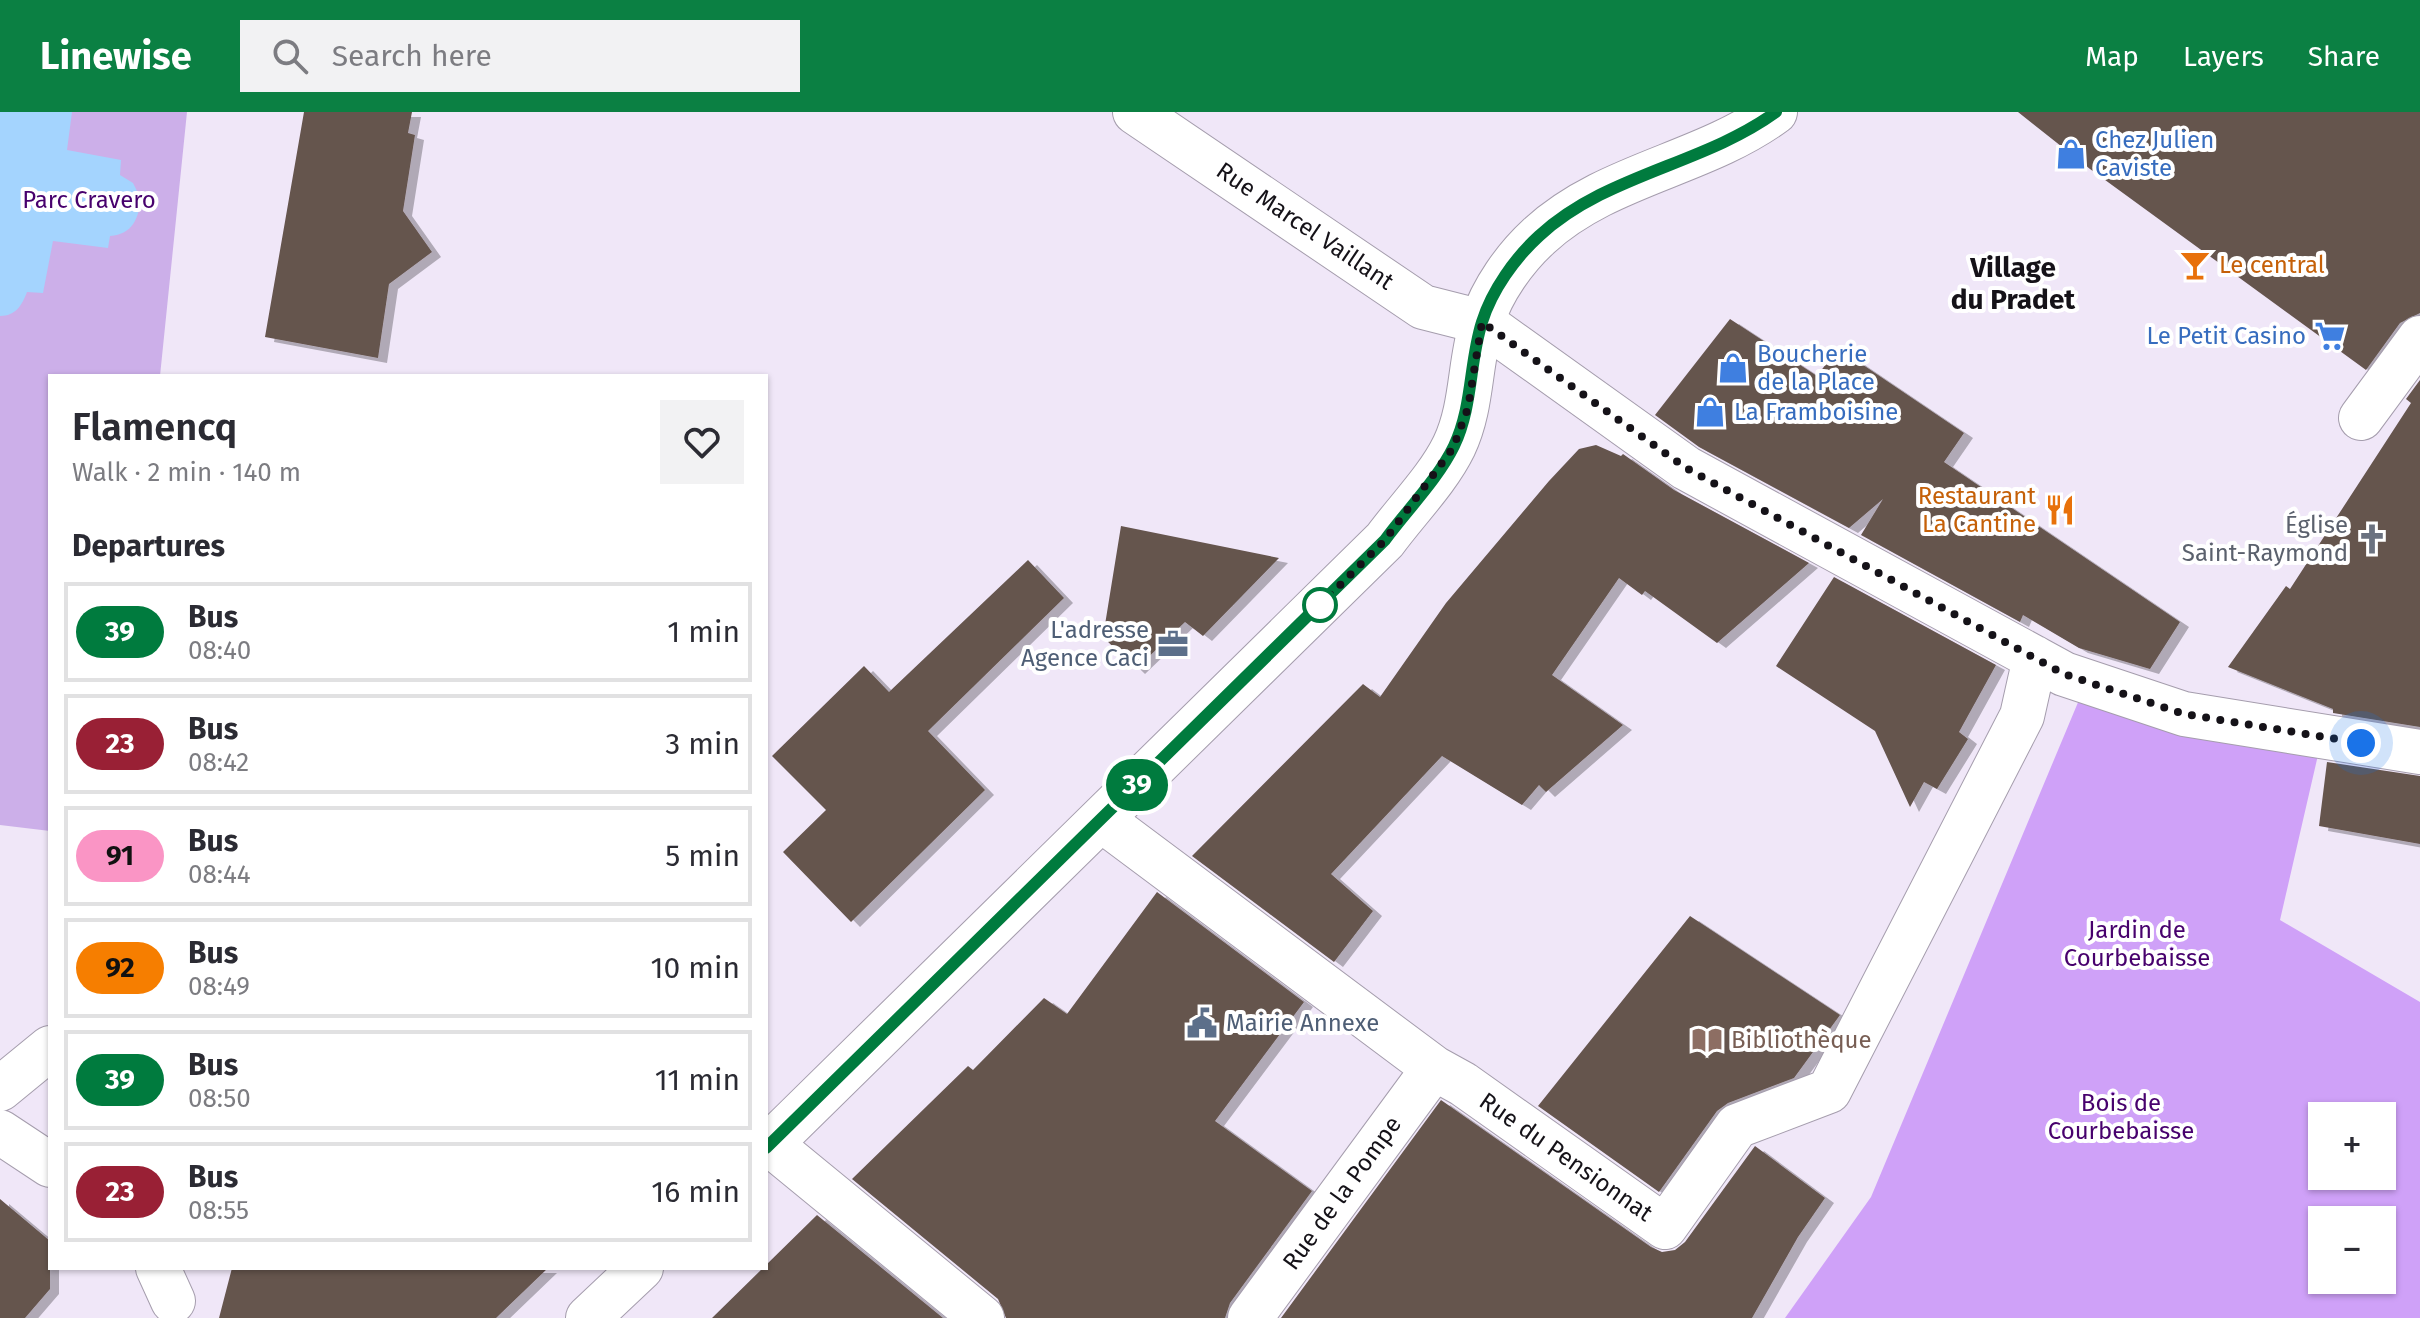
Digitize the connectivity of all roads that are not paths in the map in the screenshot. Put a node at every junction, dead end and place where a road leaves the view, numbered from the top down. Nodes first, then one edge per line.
1 (1135, 112) edge
2 (1773, 114) edge
3 (1482, 322) junction
4 (2420, 338) edge
5 (2361, 418) dead end
6 (2050, 666) junction
7 (2420, 752) edge
8 (1102, 820) junction
9 (48, 1050) edge
10 (1434, 1068) junction
11 (0, 1089) edge
12 (0, 1132) edge
13 (768, 1146) edge
14 (48, 1164) edge
15 (639, 1270) edge
16 (588, 1318) edge
17 (982, 1318) edge
18 (1250, 1318) edge

1 - 3 street, Rue Marcel Vaillant
2 - 3 street
3 - 6 street
3 - 8 street
4 - 5 street
6 - 7 street
6 - 10 street, Rue du Pensionnat
8 - 10 street, Rue du Pensionnat
8 - 13 street
9 - 11 street
10 - 18 street, Rue de la Pompe
12 - 14 street
13 - 17 street
15 - 16 street

